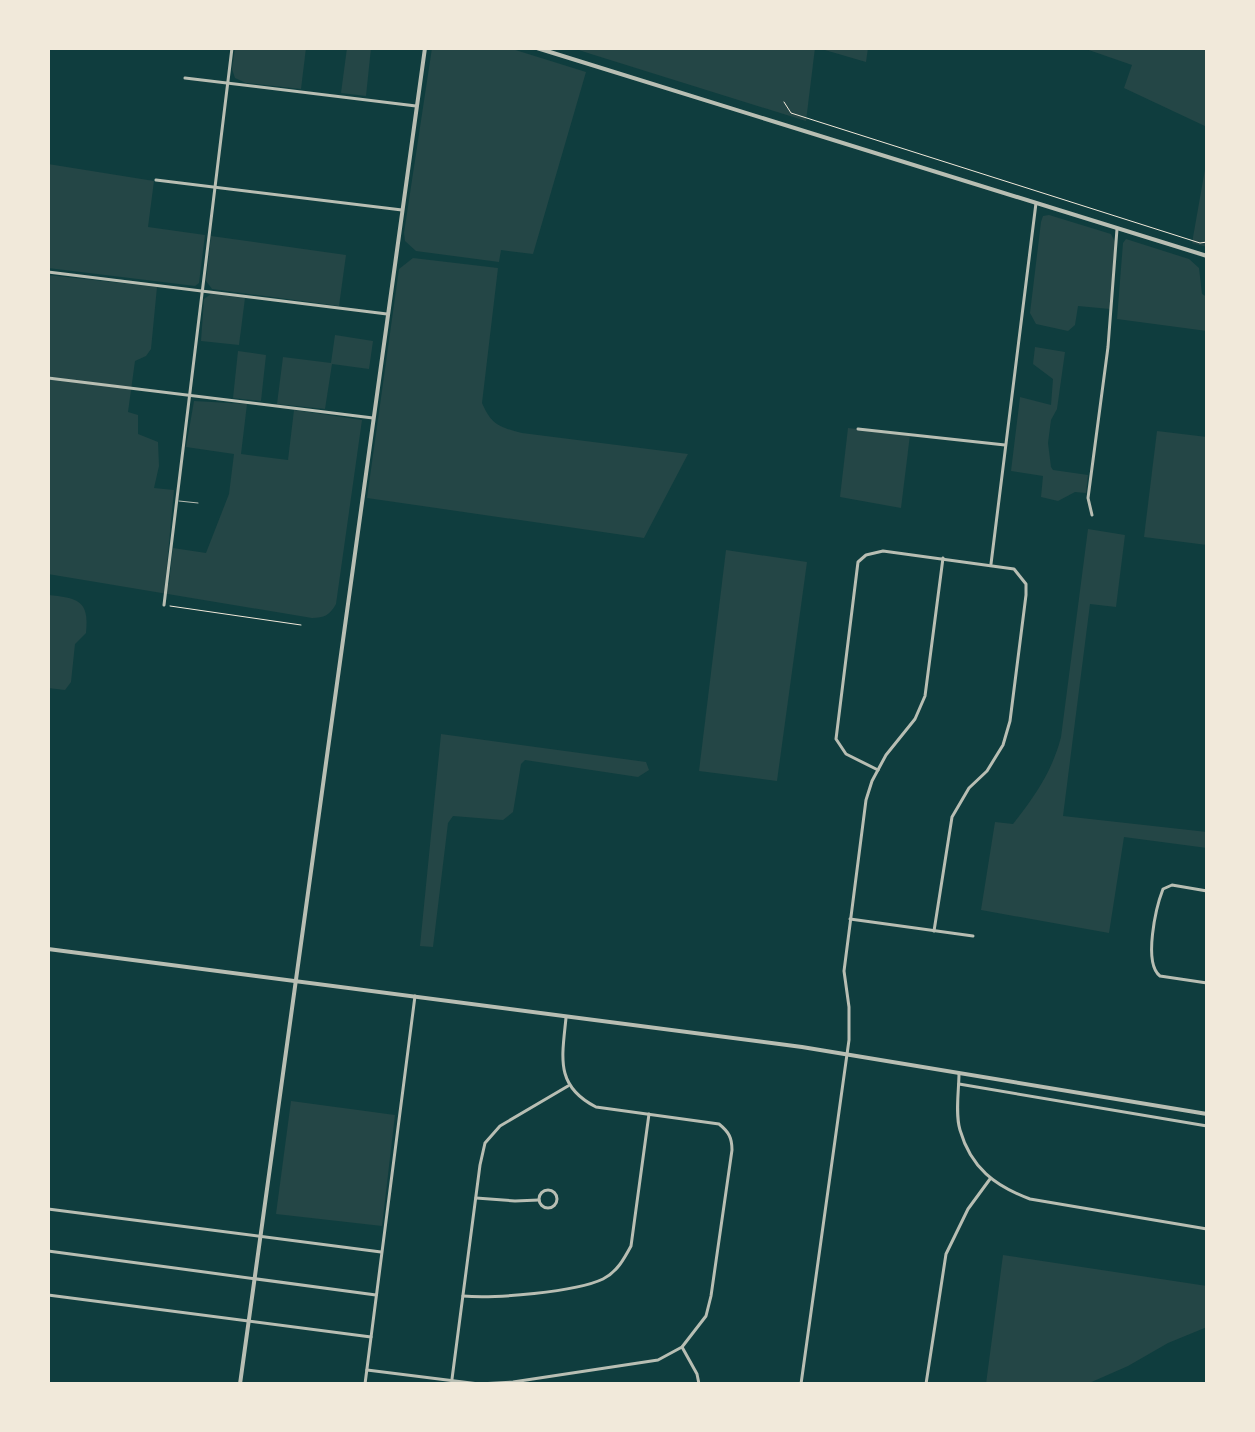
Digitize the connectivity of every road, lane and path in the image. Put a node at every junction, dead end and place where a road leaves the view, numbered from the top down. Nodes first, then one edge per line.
1 (232, 48) edge
2 (425, 48) edge
3 (537, 48) edge
4 (185, 78) dead end
5 (227, 83) junction
6 (784, 102) dead end
7 (417, 106) junction
8 (156, 180) dead end
9 (215, 187) junction
10 (1036, 203) junction
11 (402, 210) junction
12 (1117, 229) junction
13 (1207, 242) edge
14 (1207, 256) edge
15 (48, 272) edge
16 (202, 291) junction
17 (387, 314) junction
18 (48, 378) edge
19 (189, 395) junction
20 (373, 418) junction
21 (858, 429) dead end
22 (1005, 445) junction
23 (177, 500) junction
24 (198, 503) dead end
25 (1092, 515) dead end
26 (943, 558) junction
27 (991, 564) junction
28 (164, 605) joint
29 (301, 625) dead end
30 (878, 770) junction
31 (1207, 891) edge
32 (850, 919) junction
33 (934, 931) junction
34 (973, 936) dead end
35 (48, 949) edge
36 (295, 982) junction
37 (1207, 983) edge
38 (415, 996) junction
39 (566, 1016) junction
40 (847, 1054) junction
41 (959, 1073) junction
42 (959, 1084) junction
43 (568, 1086) junction
44 (649, 1114) junction
45 (1207, 1114) edge
46 (1207, 1126) edge
47 (990, 1179) junction
48 (476, 1198) junction
49 (539, 1200) junction
50 (48, 1209) edge
51 (1207, 1229) edge
52 (259, 1236) junction
53 (48, 1251) edge
54 (382, 1252) junction
55 (254, 1278) junction
56 (48, 1295) edge
57 (376, 1295) junction
58 (463, 1296) junction
59 (249, 1322) junction
60 (371, 1337) junction
61 (682, 1347) junction
62 (367, 1370) junction
63 (452, 1380) junction
64 (240, 1384) edge
65 (365, 1384) edge
66 (699, 1384) edge
67 (801, 1384) edge
68 (926, 1384) edge

1 - 5 street
2 - 7 street
3 - 10 street
4 - 5 street
5 - 7 street
5 - 9 street
6 - 13 path
7 - 11 street
8 - 9 street
9 - 11 street
9 - 16 street
10 - 12 street
10 - 22 street
11 - 17 street
12 - 14 street
12 - 25 street
15 - 16 street
16 - 17 street
16 - 19 street
17 - 20 street
18 - 19 street
19 - 20 street
19 - 23 street
20 - 36 street
21 - 22 street
22 - 27 street
23 - 24 lane
23 - 28 street
26 - 27 street
26 - 30 street
26 - 30 street
27 - 33 street
28 - 29 path
30 - 32 street
31 - 37 street
32 - 33 street
32 - 40 street
33 - 34 street
35 - 36 street
36 - 38 street
36 - 52 street
38 - 39 street
38 - 54 street
39 - 40 street
39 - 43 street
40 - 41 street
40 - 67 street
41 - 42 street
41 - 45 street
42 - 46 street
42 - 47 street
43 - 44 street
43 - 48 street
44 - 58 street
44 - 61 street
47 - 51 street
47 - 68 street
48 - 49 street
48 - 58 street
49 - 49 street
50 - 52 street
52 - 54 street
52 - 55 street
53 - 55 street
54 - 57 street
55 - 57 street
55 - 59 street
56 - 59 street
57 - 60 street
58 - 63 street
59 - 60 street
59 - 64 street
60 - 62 street
61 - 63 street
61 - 66 street
62 - 63 street
62 - 65 street

